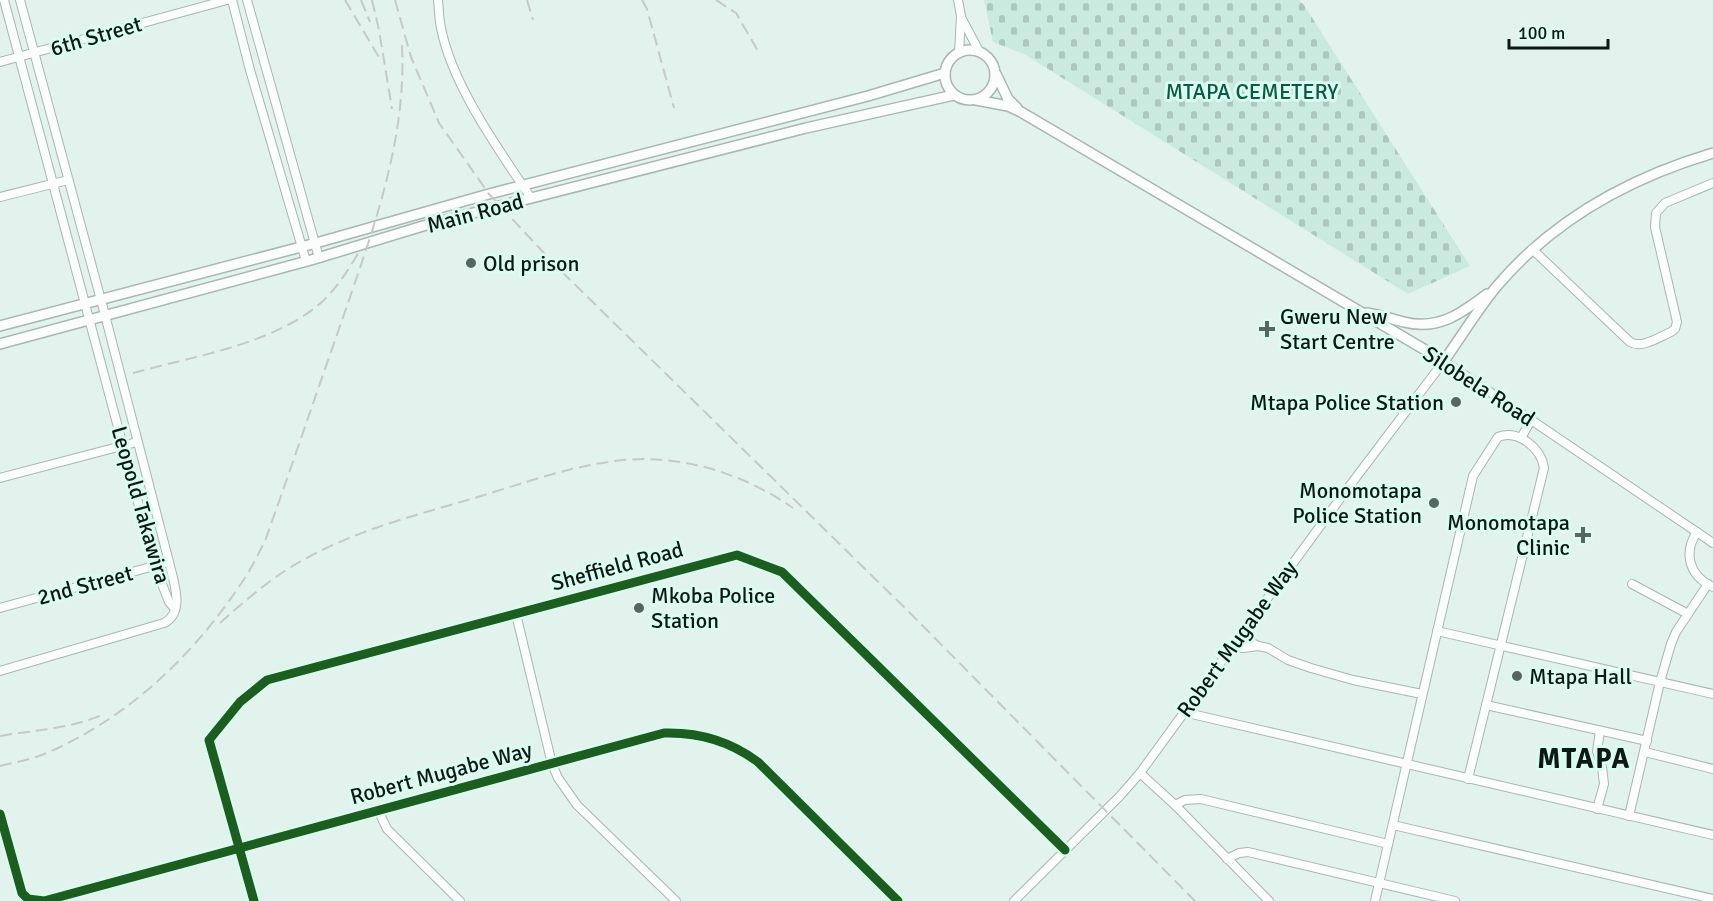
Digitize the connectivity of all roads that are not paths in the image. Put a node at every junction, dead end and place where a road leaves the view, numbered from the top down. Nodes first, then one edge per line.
1 (4, 0) edge
2 (20, 0) edge
3 (229, 0) edge
4 (247, 0) edge
5 (438, 0) edge
6 (958, 0) edge
7 (961, 16) junction
8 (979, 51) junction
9 (959, 52) junction
10 (34, 54) junction
11 (20, 57) junction
12 (0, 62) edge
13 (996, 72) junction
14 (945, 73) junction
15 (954, 95) junction
16 (976, 100) junction
17 (1021, 112) junction
18 (281, 122) junction
19 (266, 126) junction
20 (1713, 153) edge
21 (639, 156) junction
22 (643, 170) junction
23 (68, 180) junction
24 (54, 183) junction
25 (1713, 183) edge
26 (523, 186) junction
27 (0, 197) edge
28 (531, 198) junction
29 (316, 243) junction
30 (302, 246) junction
31 (1532, 249) junction
32 (319, 258) junction
33 (306, 261) junction
34 (212, 270) junction
35 (214, 285) junction
36 (1496, 287) junction
37 (101, 299) junction
38 (85, 303) junction
39 (1362, 312) junction
40 (105, 315) junction
41 (90, 319) junction
42 (0, 326) edge
43 (0, 344) edge
44 (1444, 362) junction
45 (1531, 420) junction
46 (1521, 438) junction
47 (137, 442) junction
48 (124, 444) junction
49 (0, 478) edge
50 (1697, 532) junction
51 (1713, 543) edge
52 (169, 562) junction
53 (155, 566) junction
54 (1632, 584) dead end
55 (1711, 585) edge
56 (0, 608) edge
57 (175, 609) junction
58 (516, 614) junction
59 (1688, 615) junction
60 (1437, 631) junction
61 (1239, 636) junction
62 (1258, 645) junction
63 (1500, 646) junction
64 (1231, 648) junction
65 (0, 671) edge
66 (1660, 682) junction
67 (1711, 690) edge
68 (1422, 694) junction
69 (1486, 705) junction
70 (1183, 712) junction
71 (1600, 731) junction
72 (1647, 741) junction
73 (1645, 752) junction
74 (552, 764) junction
75 (1406, 765) junction
76 (1713, 769) edge
77 (1140, 773) junction
78 (1468, 779) junction
79 (1175, 805) junction
80 (1597, 809) junction
81 (378, 810) junction
82 (0, 814) edge
83 (1629, 816) junction
84 (1393, 825) junction
85 (1713, 835) edge
86 (1388, 844) junction
87 (239, 848) junction
88 (1065, 850) junction
89 (1227, 859) junction
90 (1380, 883) junction
91 (1713, 899) edge
92 (254, 901) edge
93 (460, 901) edge
94 (676, 901) edge
95 (898, 901) edge
96 (1014, 901) edge
97 (1269, 901) edge
98 (1375, 901) edge
99 (1455, 901) edge

1 - 11 street, Leopold Takawira
2 - 10 street, Leopold Takawira
3 - 10 street, 6th Street
3 - 19 street
4 - 18 street
5 - 26 street
6 - 7 street
7 - 8 street
7 - 9 street
8 - 9 main road
8 - 13 main road
9 - 14 main road
10 - 11 street, 6th Street
10 - 23 street, Leopold Takawira
11 - 12 street, 6th Street
11 - 24 street, Leopold Takawira
13 - 16 main road
13 - 17 main road, Silobela Road
14 - 15 main road
14 - 21 main road, Main Road
15 - 16 main road
15 - 22 main road, Main Road
16 - 17 main road, Silobela Road
17 - 39 main road, Silobela Road
18 - 19 street
18 - 29 street
19 - 30 street
20 - 31 main road
21 - 22 main road
21 - 26 main road, Main Road
22 - 28 main road, Main Road
23 - 24 street
23 - 37 street, Leopold Takawira
24 - 27 street
24 - 38 street, Leopold Takawira
25 - 31 street
26 - 28 street
26 - 29 main road, Main Road
28 - 32 main road, Main Road
29 - 30 main road, Main Road
29 - 32 street
30 - 33 street
30 - 34 main road, Main Road
31 - 36 main road
32 - 33 main road, Main Road
33 - 35 main road, Main Road
34 - 35 main road
34 - 37 main road, Main Road
35 - 40 main road, Main Road
36 - 39 main road
36 - 44 main road
37 - 38 main road, Main Road
37 - 40 street, Leopold Takawira
38 - 41 street, Leopold Takawira
38 - 42 main road, Main Road
39 - 44 main road, Silobela Road
40 - 41 main road, Main Road
40 - 47 street, Leopold Takawira
41 - 43 main road, Main Road
41 - 48 street, Leopold Takawira
44 - 45 street, Silobela Road
44 - 61 street, Robert Mugabe Way
45 - 46 street
45 - 50 street, Silobela Road
46 - 60 street
46 - 63 street
47 - 48 street
47 - 52 street, Leopold Takawira
48 - 49 street
48 - 53 street, Leopold Takawira
50 - 51 street, Silobela Road
50 - 55 street
52 - 53 street, 2nd Street
52 - 57 street, Leopold Takawira
53 - 56 street, 2nd Street
53 - 57 street, Leopold Takawira
54 - 59 street
55 - 59 street
57 - 65 street
58 - 74 street
58 - 87 street, Sheffield Road
58 - 88 street, Sheffield Road
59 - 66 street
60 - 63 street
60 - 68 street
61 - 62 street
61 - 64 street, Robert Mugabe Way
62 - 64 street
62 - 68 street
63 - 66 street
63 - 69 street
64 - 70 street, Robert Mugabe Way
66 - 67 street
66 - 72 street
68 - 75 street
69 - 71 street
69 - 78 street
70 - 75 street
70 - 77 street, Robert Mugabe Way
71 - 72 street
71 - 80 street
72 - 73 street
73 - 76 street
73 - 83 street
74 - 81 street, Robert Mugabe Way
74 - 94 street
74 - 95 street, Robert Mugabe Way
75 - 78 street
75 - 84 street
77 - 79 street
77 - 88 street, Robert Mugabe Way
78 - 80 street
79 - 86 street
79 - 89 street
80 - 83 street
81 - 87 street, Robert Mugabe Way
81 - 93 street
82 - 87 street, Robert Mugabe Way
83 - 85 street
84 - 86 street
84 - 91 street
86 - 90 street
87 - 92 street
88 - 96 street, Robert Mugabe Way
89 - 90 street
89 - 97 street
90 - 98 street
90 - 99 street

